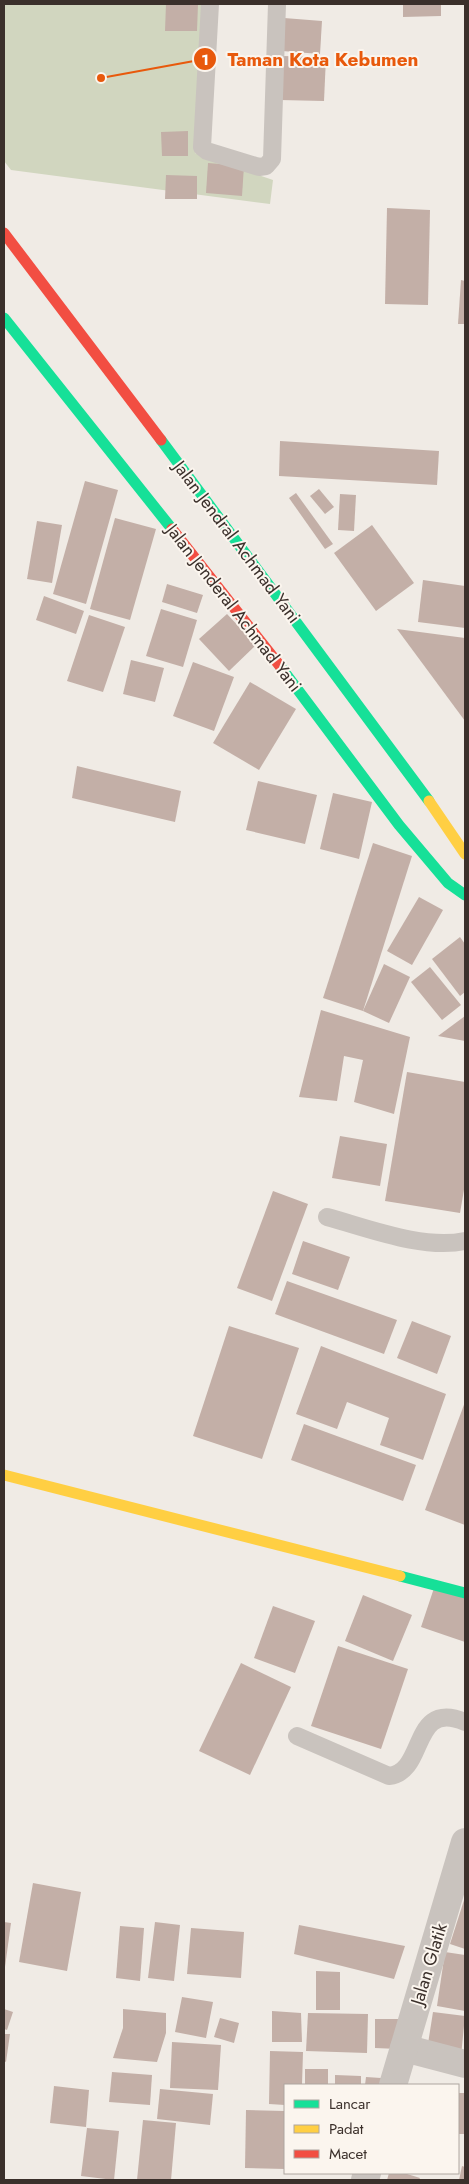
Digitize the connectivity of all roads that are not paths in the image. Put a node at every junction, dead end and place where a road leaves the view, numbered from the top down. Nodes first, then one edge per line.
1 (210, 4) edge
2 (277, 4) edge
3 (4, 233) edge
4 (4, 318) edge
5 (465, 854) edge
6 (460, 885) edge
7 (326, 1218) dead end
8 (465, 1240) edge
9 (4, 1475) edge
10 (465, 1593) edge
11 (465, 1722) edge
12 (297, 1736) dead end
13 (465, 1842) edge
14 (404, 2048) junction
15 (465, 2064) edge
16 (393, 2084) edge

1 - 2 lane
3 - 5 main road, Jalan Jendral Achmad Yani
4 - 6 main road, Jalan Jenderal Achmad Yani
7 - 8 lane
9 - 10 main road
11 - 12 lane
13 - 14 street, Jalan Glatik
14 - 15 street
14 - 16 street, Jalan Glatik

